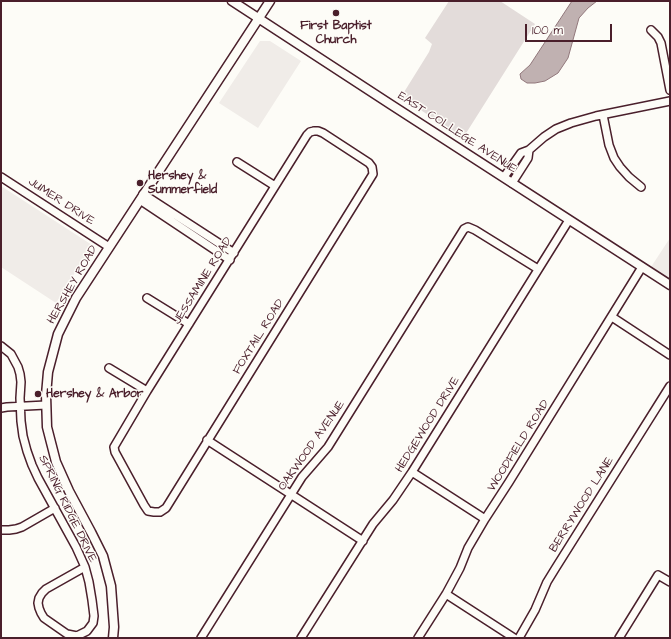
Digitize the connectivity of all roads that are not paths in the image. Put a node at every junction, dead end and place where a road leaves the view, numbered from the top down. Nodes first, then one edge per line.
1 (232, 1) edge
2 (270, 1) edge
3 (259, 19) junction
4 (651, 30) dead end
5 (670, 90) edge
6 (670, 102) edge
7 (603, 115) junction
8 (529, 150) junction
9 (237, 162) dead end
10 (373, 170) joint
11 (1, 177) edge
12 (504, 178) junction
13 (512, 183) junction
14 (275, 186) junction
15 (641, 187) dead end
16 (141, 197) junction
17 (569, 220) junction
18 (180, 223) junction
19 (109, 247) junction
20 (234, 253) junction
21 (230, 260) junction
22 (642, 267) junction
23 (538, 269) junction
24 (670, 285) edge
25 (148, 298) dead end
26 (612, 317) junction
27 (189, 324) junction
28 (1, 346) edge
29 (670, 355) edge
30 (109, 368) dead end
31 (670, 386) edge
32 (147, 392) junction
33 (46, 405) junction
34 (20, 406) junction
35 (1, 408) edge
36 (208, 440) junction
37 (412, 472) junction
38 (291, 495) junction
39 (55, 508) junction
40 (160, 512) joint
41 (485, 520) junction
42 (1, 530) edge
43 (363, 541) junction
44 (85, 567) junction
45 (670, 582) edge
46 (446, 594) junction
47 (113, 638) edge
48 (201, 638) edge
49 (301, 638) edge
50 (418, 638) edge
51 (514, 638) edge
52 (519, 638) edge
53 (619, 638) edge

1 - 3 main road, EAST COLLEGE AVENUE
2 - 3 main road, HERSHEY ROAD
3 - 12 main road, EAST COLLEGE AVENUE
3 - 16 main road, HERSHEY ROAD
4 - 5 street
6 - 7 street
7 - 8 street
7 - 15 street
8 - 12 street
8 - 13 street
9 - 14 street
10 - 14 street, JESSAMINE ROAD
10 - 36 street, FOXTAIL ROAD
11 - 19 street, JUMER DRIVE
12 - 13 main road, EAST COLLEGE AVENUE
13 - 17 main road, EAST COLLEGE AVENUE
14 - 20 street, JESSAMINE ROAD
16 - 18 street
16 - 19 main road, HERSHEY ROAD
17 - 22 main road, EAST COLLEGE AVENUE
17 - 23 street, HEDGEWOOD DRIVE
18 - 20 street
18 - 21 street
19 - 33 main road, HERSHEY ROAD
20 - 21 street, JESSAMINE ROAD
21 - 27 street, JESSAMINE ROAD
22 - 24 main road, EAST COLLEGE AVENUE
22 - 26 street, WOODFIELD ROAD
23 - 37 street, HEDGEWOOD DRIVE
23 - 38 street, OAKWOOD AVENUE
25 - 27 street
26 - 29 street
26 - 41 street, WOODFIELD ROAD
27 - 32 street, JESSAMINE ROAD
28 - 34 street, SPRING RIDGE DRIVE
30 - 32 street
31 - 52 street, BERRYWOOD LANE
32 - 40 street, JESSAMINE ROAD
33 - 34 street
33 - 47 main road, HERSHEY ROAD
34 - 35 street
34 - 39 street, SPRING RIDGE DRIVE
36 - 38 street
36 - 40 street, FOXTAIL ROAD
37 - 41 street
37 - 43 street, HEDGEWOOD DRIVE
38 - 43 street
38 - 48 street, OAKWOOD AVENUE
39 - 42 street
39 - 44 street, SPRING RIDGE DRIVE
41 - 46 street, WOODFIELD ROAD
43 - 49 street, HEDGEWOOD DRIVE
44 - 44 street, SPRING RIDGE DRIVE
45 - 53 street
46 - 50 street, WOODFIELD ROAD
46 - 51 street

